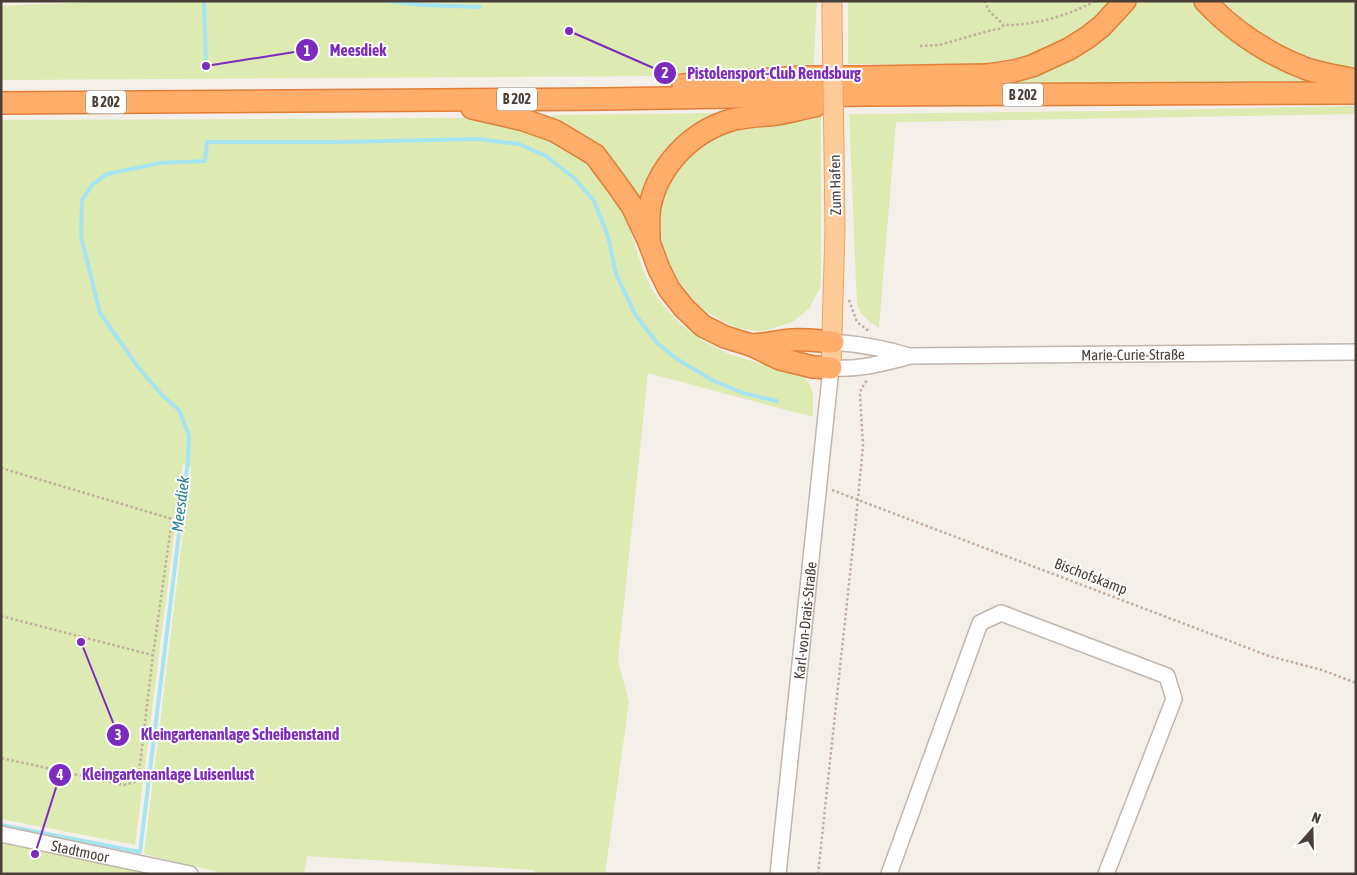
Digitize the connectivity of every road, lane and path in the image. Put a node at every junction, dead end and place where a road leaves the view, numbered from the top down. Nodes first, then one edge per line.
1 (984, 1) edge
2 (1095, 1) edge
3 (1125, 1) edge
4 (1205, 1) edge
5 (832, 10) edge
6 (1004, 25) junction
7 (920, 46) dead end
8 (1356, 80) edge
9 (1356, 93) edge
10 (862, 96) junction
11 (613, 99) junction
12 (430, 100) junction
13 (1, 103) edge
14 (649, 242) junction
15 (832, 342) junction
16 (751, 345) junction
17 (1356, 352) edge
18 (911, 356) junction
19 (831, 368) junction
20 (872, 375) dead end
21 (1, 468) edge
22 (819, 486) junction
23 (858, 499) junction
24 (1, 616) edge
25 (153, 655) junction
26 (1356, 683) edge
27 (1, 758) edge
28 (1, 834) edge
29 (190, 874) edge
30 (778, 874) edge
31 (818, 874) edge
32 (889, 874) edge
33 (1106, 874) edge

1 - 6 path
2 - 6 path
3 - 11 highway
4 - 8 highway
5 - 15 main road, Zum Hafen, bridge
6 - 7 path
9 - 10 highway, B 202
10 - 11 highway, B 202
10 - 14 highway
11 - 12 highway, B 202
12 - 13 highway, B 202
12 - 14 highway
14 - 16 highway
15 - 16 highway
15 - 18 street, Marie-Curie-Straße
15 - 19 main road, Zum Hafen
16 - 19 highway
17 - 18 street, Marie-Curie-Straße
18 - 19 street, Marie-Curie-Straße
19 - 22 street, Karl-von-Drais-Straße
20 - 23 path
21 - 25 path
22 - 23 path, Bischofskamp
22 - 30 street, Karl-von-Drais-Straße
23 - 26 path, Bischofskamp
23 - 31 path
24 - 25 path
25 - 27 path
28 - 29 street, Stadtmoor
32 - 33 street

